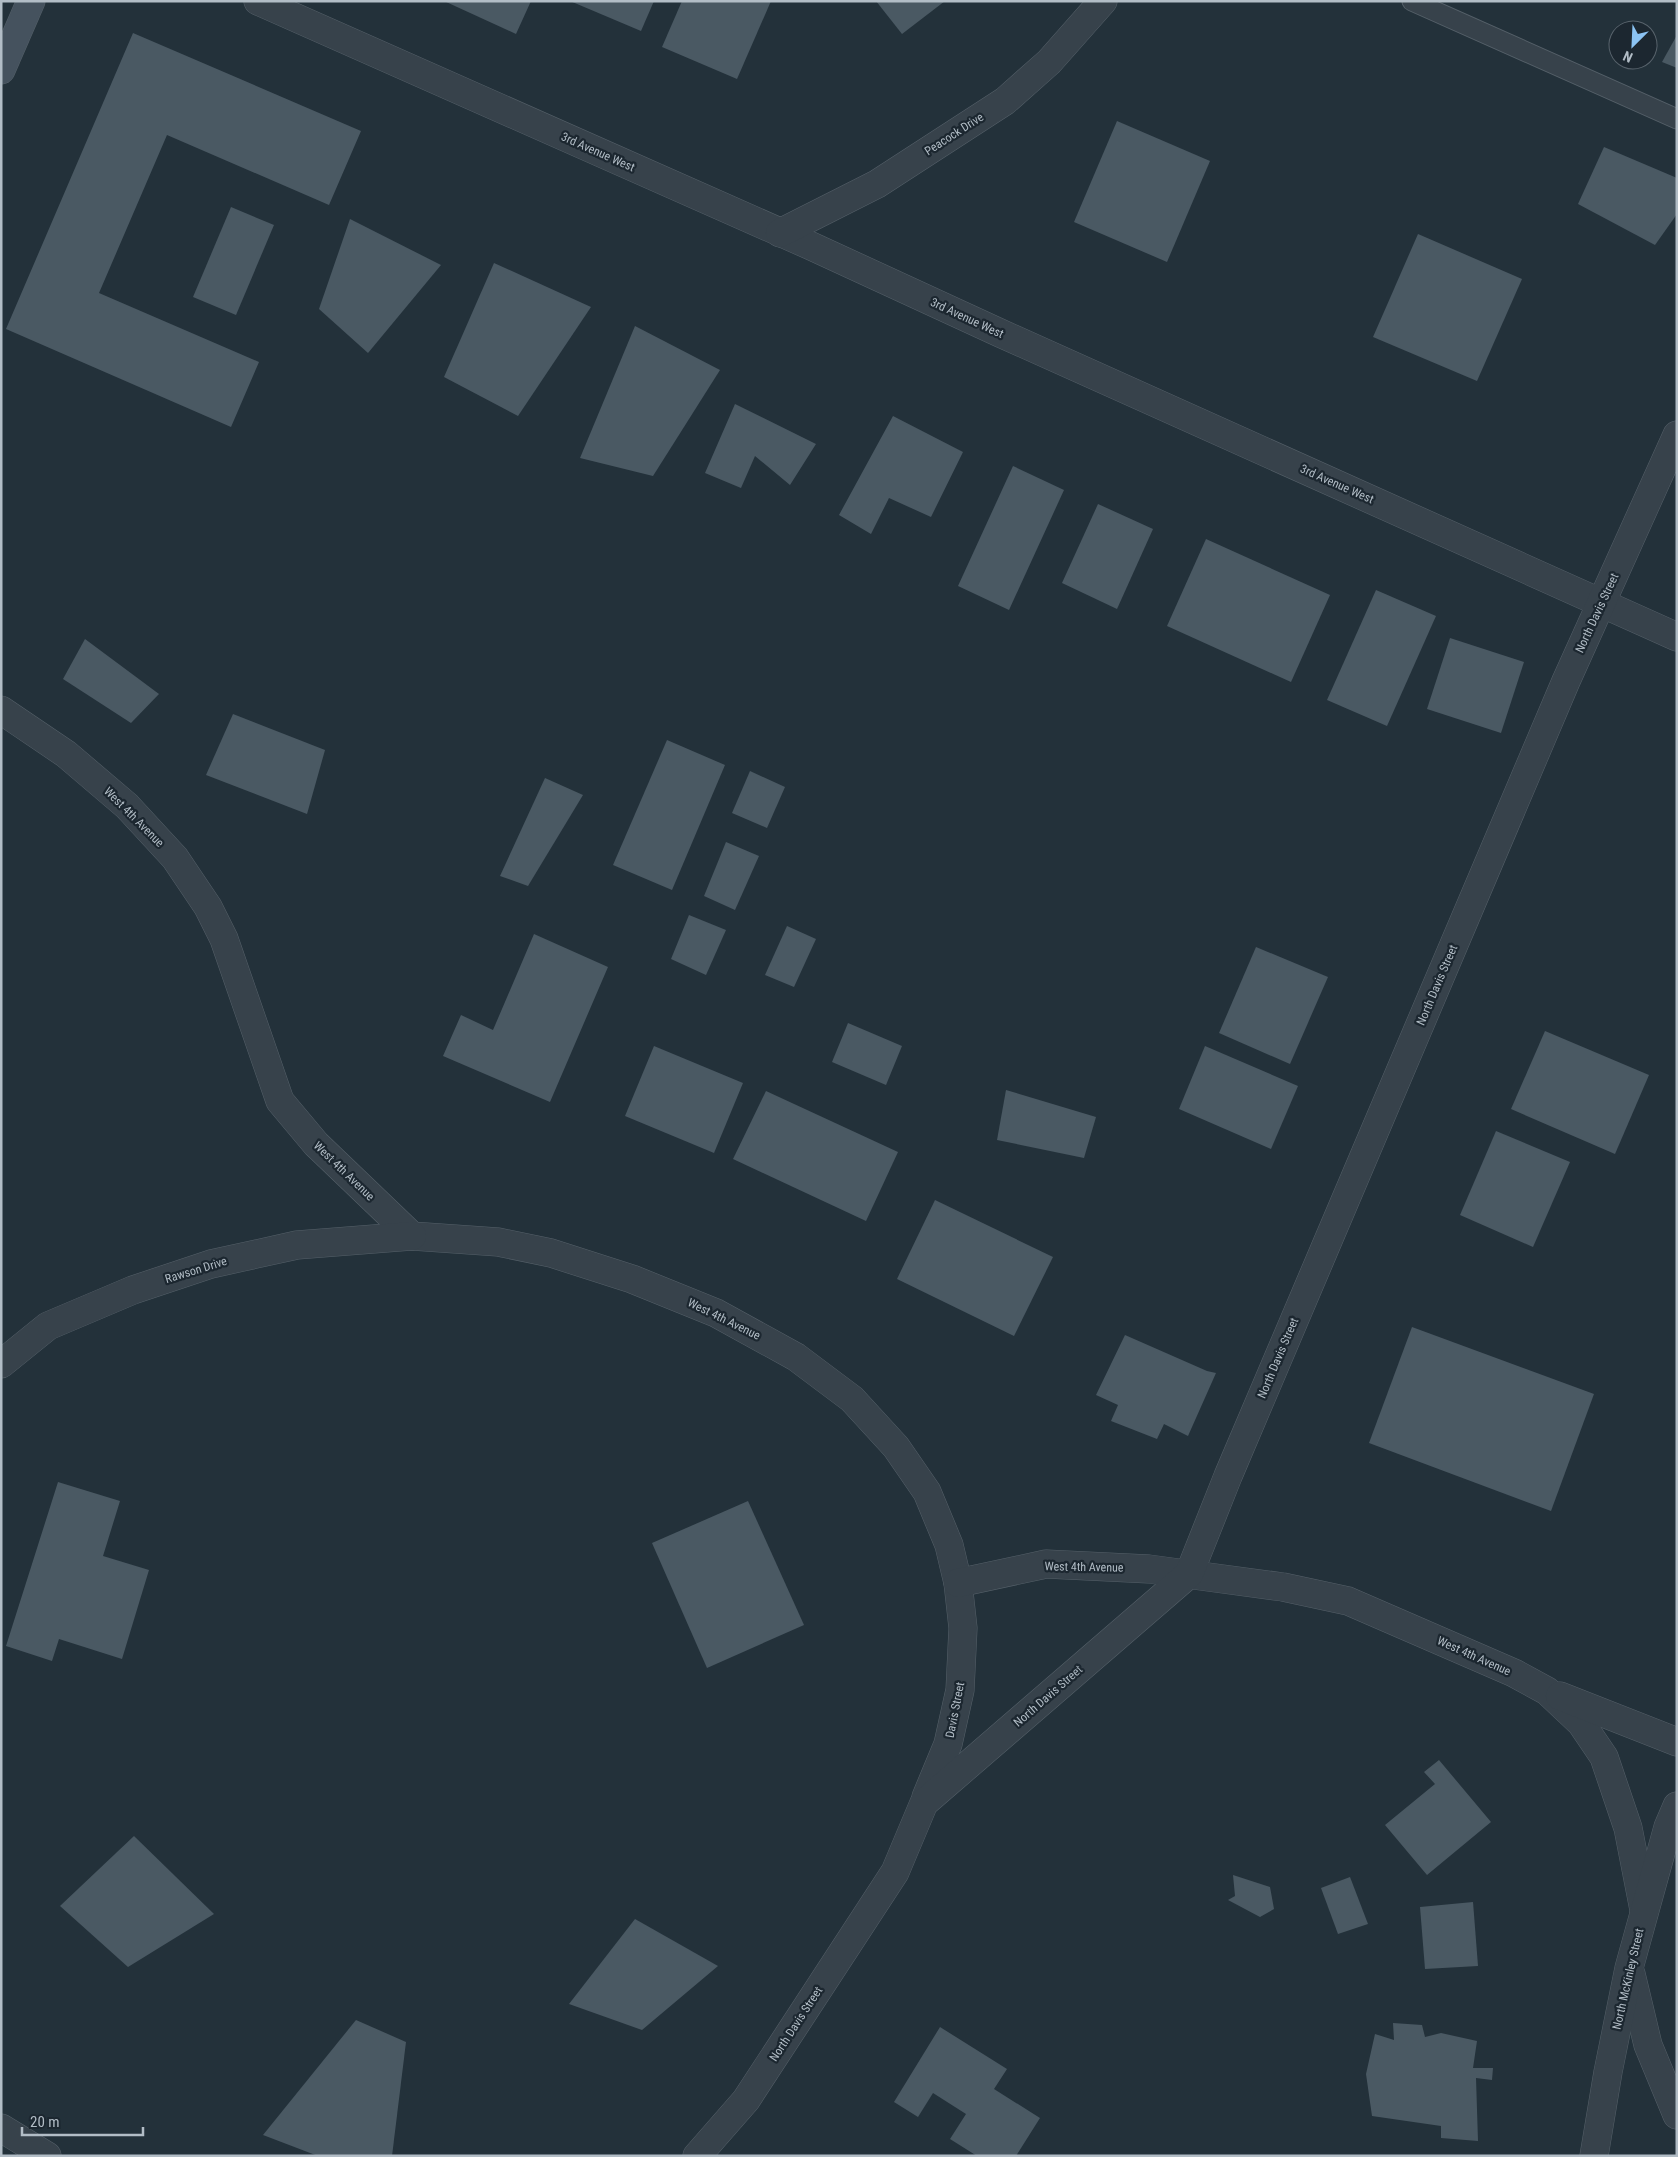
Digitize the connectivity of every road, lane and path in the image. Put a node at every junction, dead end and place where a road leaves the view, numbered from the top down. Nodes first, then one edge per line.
1 (31, 1) edge
2 (258, 1) edge
3 (1103, 1) edge
4 (1412, 1) edge
5 (1, 70) edge
6 (1677, 119) edge
7 (780, 233) junction
8 (1677, 435) edge
9 (1603, 602) junction
10 (1677, 637) edge
11 (1, 710) edge
12 (412, 1236) junction
13 (1, 1364) edge
14 (1189, 1574) junction
15 (958, 1583) junction
16 (1546, 1691) junction
17 (1677, 1742) edge
18 (924, 1803) junction
19 (1677, 1806) edge
20 (1644, 1910) junction
21 (1629, 1968) junction
22 (1677, 2115) edge
23 (1, 2128) edge
24 (48, 2156) edge
25 (697, 2156) edge
26 (1594, 2156) edge

1 - 5 main road
2 - 7 street, 3rd Avenue West
3 - 7 street, Peacock Drive
4 - 6 lane
7 - 9 street, 3rd Avenue West
8 - 9 street, North Davis Street
9 - 10 street, 3rd Avenue West
9 - 14 street, North Davis Street
11 - 12 street, West 4th Avenue
12 - 13 street, Rawson Drive
12 - 15 street, West 4th Avenue
14 - 15 street, West 4th Avenue
14 - 16 street, West 4th Avenue
14 - 18 street, North Davis Street
15 - 18 street, Davis Street
16 - 17 street, West 4th Avenue
16 - 20 street, West 4th Avenue
18 - 25 street, North Davis Street
19 - 20 street, North McKinley Street
20 - 21 street, North McKinley Street
21 - 22 street
21 - 26 street, North McKinley Street
23 - 24 street

